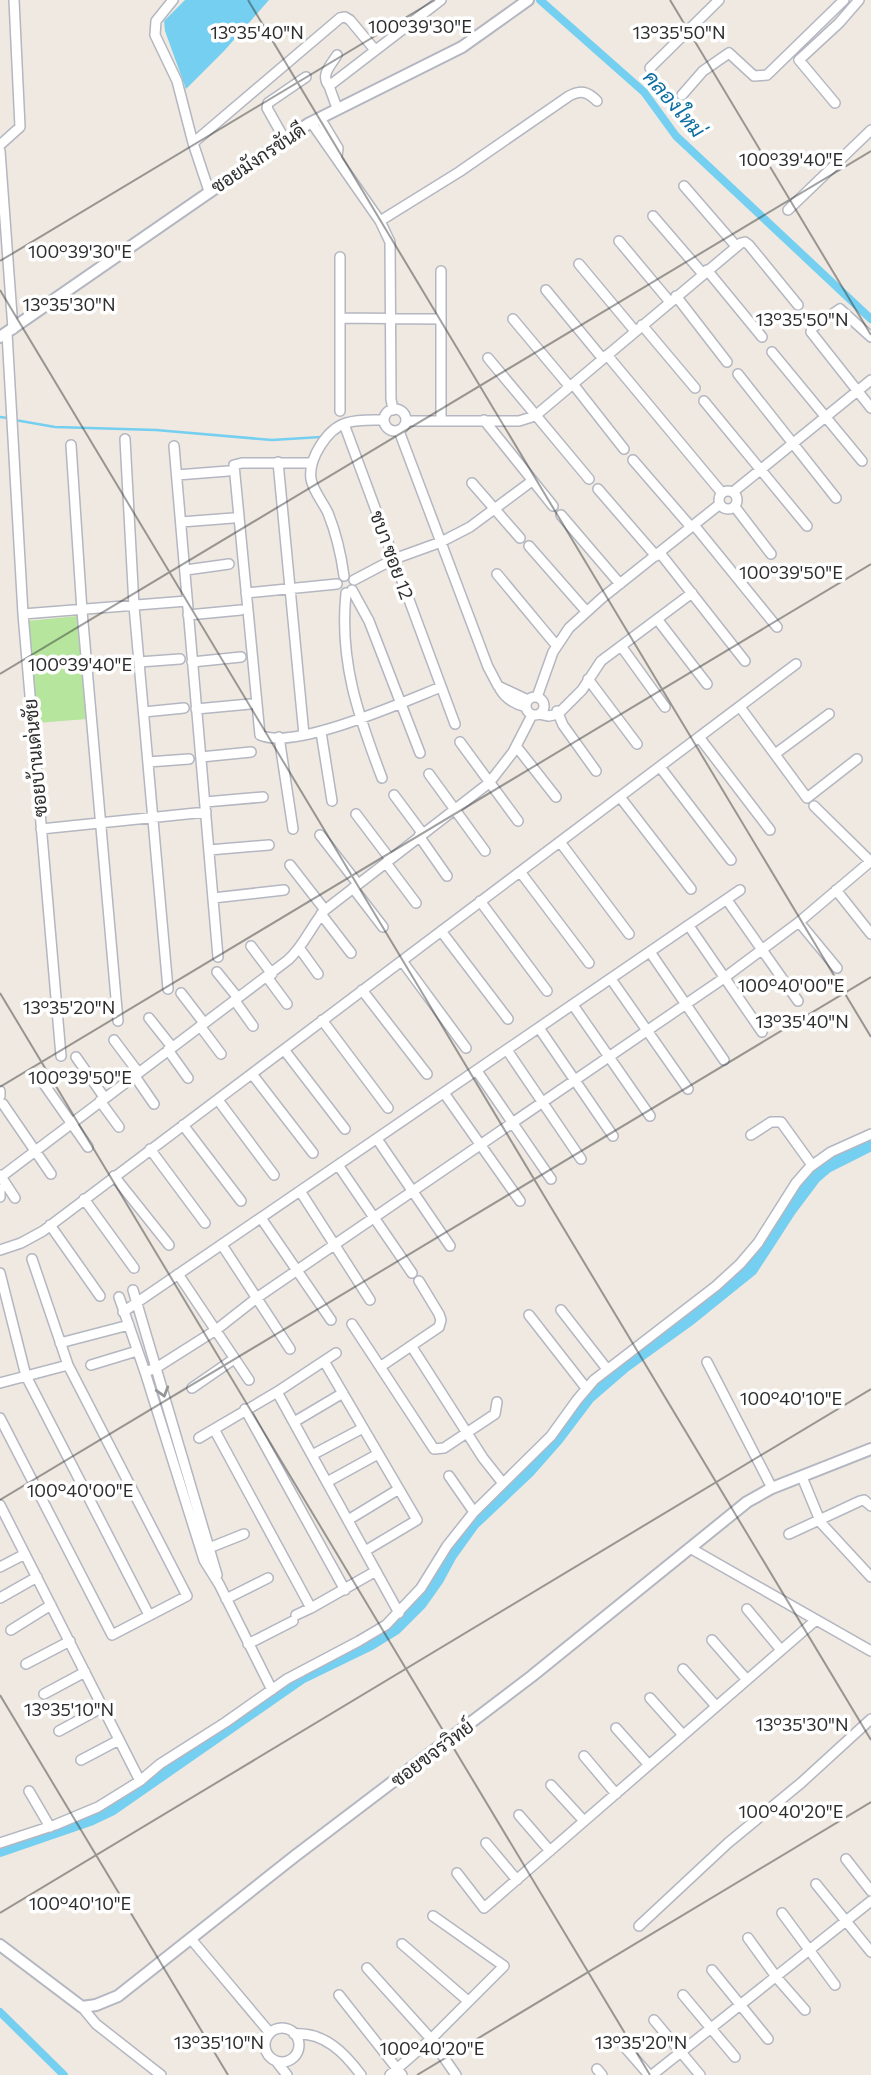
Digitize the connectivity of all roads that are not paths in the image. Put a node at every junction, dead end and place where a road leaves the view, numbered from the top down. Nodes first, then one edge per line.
1 (14, 0) edge
2 (173, 0) edge
3 (441, 0) edge
4 (528, 0) edge
5 (719, 0) edge
6 (844, 0) edge
7 (859, 0) edge
8 (376, 50) junction
9 (337, 55) dead end
10 (650, 68) dead end
11 (306, 77) dead end
12 (329, 86) junction
13 (682, 96) dead end
14 (597, 101) dead end
15 (835, 103) dead end
16 (337, 108) junction
17 (315, 120) junction
18 (871, 130) edge
19 (285, 140) junction
20 (193, 143) junction
21 (0, 145) edge
22 (0, 152) edge
23 (1, 171) edge
24 (684, 186) dead end
25 (209, 191) junction
26 (788, 210) dead end
27 (653, 216) dead end
28 (2, 219) edge
29 (380, 220) junction
30 (619, 241) dead end
31 (736, 246) junction
32 (340, 257) dead end
33 (579, 264) dead end
34 (4, 270) edge
35 (441, 271) dead end
36 (705, 272) junction
37 (546, 290) dead end
38 (673, 299) junction
39 (798, 305) dead end
40 (340, 318) junction
41 (391, 318) junction
42 (441, 319) junction
43 (513, 319) dead end
44 (639, 328) junction
45 (7, 333) edge
46 (762, 337) dead end
47 (871, 337) edge
48 (772, 352) dead end
49 (605, 357) junction
50 (488, 358) dead end
51 (727, 362) dead end
52 (738, 374) dead end
53 (871, 380) edge
54 (571, 386) junction
55 (695, 388) dead end
56 (857, 391) junction
57 (704, 401) dead end
58 (871, 408) edge
59 (393, 410) junction
60 (340, 411) dead end
61 (535, 415) junction
62 (826, 417) junction
63 (384, 420) junction
64 (484, 420) junction
65 (406, 421) junction
66 (441, 421) junction
67 (344, 424) junction
68 (399, 431) junction
69 (125, 439) dead end
70 (72, 444) dead end
71 (792, 444) junction
72 (174, 446) dead end
73 (624, 449) dead end
74 (633, 460) dead end
75 (862, 461) dead end
76 (278, 463) junction
77 (312, 463) junction
78 (761, 469) junction
79 (228, 471) dead end
80 (177, 475) junction
81 (589, 479) dead end
82 (532, 481) junction
83 (472, 482) dead end
84 (598, 489) dead end
85 (733, 492) junction
86 (722, 493) junction
87 (836, 498) dead end
88 (720, 504) junction
89 (553, 506) dead end
90 (735, 507) junction
91 (496, 509) junction
92 (561, 515) dead end
93 (233, 517) dead end
94 (181, 522) junction
95 (692, 526) junction
96 (807, 526) dead end
97 (520, 538) dead end
98 (441, 542) junction
99 (529, 546) dead end
100 (658, 554) junction
101 (771, 554) dead end
102 (394, 559) junction
103 (229, 564) dead end
104 (186, 569) junction
105 (497, 574) dead end
106 (344, 576) junction
107 (337, 584) junction
108 (621, 584) junction
109 (351, 588) junction
110 (290, 589) junction
111 (246, 593) junction
112 (692, 593) junction
113 (187, 601) junction
114 (134, 606) junction
115 (241, 610) dead end
116 (82, 611) junction
117 (586, 611) junction
118 (23, 614) junction
119 (188, 615) junction
120 (657, 619) junction
121 (777, 627) dead end
122 (556, 645) junction
123 (621, 646) junction
124 (241, 657) dead end
125 (180, 659) dead end
126 (744, 661) dead end
127 (139, 662) junction
128 (192, 662) junction
129 (796, 664) dead end
130 (588, 679) junction
131 (708, 684) dead end
132 (441, 687) junction
133 (250, 704) dead end
134 (400, 704) junction
135 (535, 707) junction
136 (666, 707) dead end
137 (740, 707) junction
138 (184, 708) dead end
139 (196, 709) junction
140 (560, 711) junction
141 (144, 712) junction
142 (829, 714) dead end
143 (359, 718) junction
144 (456, 724) dead end
145 (321, 732) junction
146 (304, 735) junction
147 (279, 737) junction
148 (699, 737) junction
149 (460, 742) dead end
150 (637, 744) dead end
151 (516, 746) junction
152 (251, 752) dead end
153 (420, 753) dead end
154 (775, 754) junction
155 (201, 757) junction
156 (189, 759) dead end
157 (857, 759) dead end
158 (148, 762) junction
159 (660, 767) junction
160 (596, 771) dead end
161 (429, 774) dead end
162 (382, 778) dead end
163 (489, 783) junction
164 (394, 795) dead end
165 (263, 797) dead end
166 (556, 797) dead end
167 (620, 797) junction
168 (332, 801) dead end
169 (814, 806) dead end
170 (205, 807) junction
171 (455, 810) junction
172 (356, 814) dead end
173 (154, 817) junction
174 (518, 821) dead end
175 (101, 823) junction
176 (41, 829) junction
177 (293, 829) dead end
178 (770, 830) dead end
179 (320, 835) dead end
180 (421, 835) junction
181 (560, 842) junction
182 (268, 845) dead end
183 (209, 850) junction
184 (485, 851) dead end
185 (731, 860) dead end
186 (388, 861) junction
187 (871, 861) edge
188 (290, 865) dead end
189 (521, 873) junction
190 (447, 876) dead end
191 (356, 886) junction
192 (691, 889) dead end
193 (284, 890) dead end
194 (740, 890) dead end
195 (835, 890) junction
196 (213, 898) junction
197 (727, 900) junction
198 (480, 901) junction
199 (416, 903) dead end
200 (323, 912) junction
201 (799, 922) junction
202 (689, 926) junction
203 (383, 927) dead end
204 (441, 931) junction
205 (629, 934) dead end
206 (871, 934) edge
207 (251, 946) dead end
208 (300, 949) junction
209 (762, 950) junction
210 (650, 952) junction
211 (351, 953) dead end
212 (218, 957) dead end
213 (402, 961) junction
214 (589, 963) dead end
215 (837, 968) dead end
216 (217, 972) dead end
217 (317, 974) dead end
218 (269, 976) junction
219 (724, 978) junction
220 (611, 979) junction
221 (168, 989) dead end
222 (362, 990) junction
223 (547, 991) dead end
224 (181, 993) dead end
225 (237, 1000) junction
226 (798, 1001) dead end
227 (286, 1004) dead end
228 (685, 1004) junction
229 (573, 1005) junction
230 (149, 1018) dead end
231 (508, 1019) dead end
232 (322, 1020) junction
233 (118, 1021) dead end
234 (202, 1025) junction
235 (253, 1026) dead end
236 (539, 1028) junction
237 (647, 1030) junction
238 (762, 1032) dead end
239 (114, 1040) dead end
240 (467, 1048) dead end
241 (170, 1049) junction
242 (507, 1050) junction
243 (285, 1051) junction
244 (221, 1054) dead end
245 (61, 1056) dead end
246 (76, 1057) dead end
247 (609, 1057) junction
248 (724, 1060) dead end
249 (477, 1071) junction
250 (136, 1074) junction
251 (252, 1074) junction
252 (427, 1074) dead end
253 (40, 1077) dead end
254 (188, 1078) dead end
255 (574, 1081) junction
256 (688, 1089) dead end
257 (444, 1093) junction
258 (1, 1097) edge
259 (102, 1099) junction
260 (218, 1100) junction
261 (543, 1102) junction
262 (154, 1104) dead end
263 (388, 1108) dead end
264 (650, 1116) dead end
265 (71, 1124) junction
266 (513, 1124) junction
267 (184, 1125) junction
268 (119, 1127) dead end
269 (345, 1129) dead end
270 (871, 1134) edge
271 (751, 1135) dead end
272 (613, 1136) dead end
273 (377, 1139) junction
274 (482, 1145) junction
275 (88, 1147) dead end
276 (150, 1149) junction
277 (35, 1151) junction
278 (313, 1153) dead end
279 (581, 1159) dead end
280 (338, 1165) junction
281 (812, 1165) junction
282 (51, 1174) dead end
283 (274, 1175) dead end
284 (0, 1176) edge
285 (114, 1176) junction
286 (551, 1179) dead end
287 (0, 1189) edge
288 (300, 1191) junction
289 (414, 1192) junction
290 (0, 1197) edge
291 (15, 1198) dead end
292 (84, 1199) junction
293 (240, 1201) dead end
294 (520, 1201) dead end
295 (261, 1218) junction
296 (374, 1219) junction
297 (205, 1223) dead end
298 (50, 1225) junction
299 (222, 1244) junction
300 (169, 1245) dead end
301 (336, 1245) junction
302 (450, 1246) dead end
303 (0, 1250) edge
304 (32, 1259) dead end
305 (134, 1268) dead end
306 (297, 1270) junction
307 (0, 1273) edge
308 (178, 1274) junction
309 (133, 1290) dead end
310 (100, 1296) dead end
311 (119, 1297) dead end
312 (258, 1297) junction
313 (370, 1300) dead end
314 (136, 1303) junction
315 (561, 1310) dead end
316 (124, 1312) junction
317 (529, 1315) dead end
318 (331, 1320) dead end
319 (352, 1324) dead end
320 (129, 1325) junction
321 (216, 1330) junction
322 (60, 1343) junction
323 (412, 1347) junction
324 (290, 1349) dead end
325 (137, 1352) junction
326 (336, 1353) dead end
327 (234, 1359) junction
328 (324, 1361) junction
329 (707, 1362) dead end
330 (68, 1365) junction
331 (91, 1365) dead end
332 (380, 1367) junction
333 (156, 1368) junction
334 (607, 1369) junction
335 (145, 1371) junction
336 (26, 1376) junction
337 (249, 1380) dead end
338 (0, 1383) edge
339 (192, 1388) dead end
340 (586, 1388) junction
341 (277, 1391) junction
342 (343, 1393) junction
343 (497, 1402) dead end
344 (245, 1409) junction
345 (0, 1418) edge
346 (294, 1422) junction
347 (363, 1427) junction
348 (214, 1429) junction
349 (467, 1433) junction
350 (199, 1438) dead end
351 (871, 1449) edge
352 (378, 1454) junction
353 (312, 1455) junction
354 (449, 1476) dead end
355 (802, 1477) junction
356 (327, 1482) junction
357 (502, 1482) junction
358 (772, 1488) junction
359 (399, 1489) junction
360 (0, 1505) edge
361 (871, 1506) edge
362 (474, 1512) junction
363 (819, 1519) junction
364 (348, 1520) junction
365 (4, 1521) edge
366 (244, 1534) dead end
367 (789, 1534) dead end
368 (209, 1548) junction
369 (690, 1548) junction
370 (365, 1551) junction
371 (25, 1554) junction
372 (0, 1567) edge
373 (376, 1571) junction
374 (37, 1577) junction
375 (871, 1577) edge
376 (268, 1578) dead end
377 (219, 1584) junction
378 (345, 1590) junction
379 (0, 1598) edge
380 (226, 1599) junction
381 (51, 1605) junction
382 (311, 1608) junction
383 (747, 1609) dead end
384 (399, 1613) junction
385 (149, 1615) junction
386 (816, 1620) junction
387 (11, 1630) dead end
388 (712, 1640) dead end
389 (70, 1641) junction
390 (248, 1644) junction
391 (781, 1650) junction
392 (871, 1651) edge
393 (26, 1664) dead end
394 (683, 1669) dead end
395 (85, 1672) junction
396 (747, 1680) junction
397 (272, 1690) junction
398 (44, 1694) dead end
399 (650, 1698) dead end
400 (716, 1706) junction
401 (103, 1707) junction
402 (871, 1719) edge
403 (616, 1728) dead end
404 (59, 1731) dead end
405 (683, 1735) junction
406 (119, 1740) junction
407 (584, 1756) dead end
408 (81, 1760) dead end
409 (649, 1765) junction
410 (140, 1781) junction
411 (551, 1784) dead end
412 (29, 1791) dead end
413 (616, 1794) junction
414 (519, 1815) dead end
415 (584, 1821) junction
416 (50, 1827) junction
417 (0, 1843) edge
418 (485, 1843) dead end
419 (550, 1851) junction
420 (846, 1859) dead end
421 (457, 1873) dead end
422 (517, 1880) junction
423 (816, 1884) dead end
424 (871, 1891) edge
425 (871, 1901) edge
426 (782, 1913) dead end
427 (433, 1916) dead end
428 (846, 1923) junction
429 (639, 1926) dead end
430 (748, 1938) dead end
431 (191, 1939) junction
432 (402, 1944) dead end
433 (0, 1945) edge
434 (810, 1950) junction
435 (871, 1952) edge
436 (367, 1968) dead end
437 (712, 1970) dead end
438 (777, 1978) junction
439 (835, 1984) dead end
440 (683, 1994) dead end
441 (340, 1995) dead end
442 (468, 2001) junction
443 (740, 2004) junction
444 (82, 2007) junction
445 (805, 2010) dead end
446 (654, 2020) dead end
447 (711, 2029) junction
448 (270, 2033) junction
449 (294, 2034) junction
450 (431, 2039) junction
451 (768, 2039) dead end
452 (623, 2045) dead end
453 (681, 2053) junction
454 (736, 2057) dead end
455 (276, 2061) junction
456 (397, 2073) edge
457 (161, 2075) edge
458 (288, 2075) edge
459 (361, 2075) edge
460 (456, 2075) edge
461 (651, 2075) edge
462 (700, 2075) edge

1 - 21 street
2 - 20 street
3 - 8 street
4 - 16 street, ซอยมังกรขันดี
5 - 10 street
6 - 13 street
7 - 15 street
8 - 12 street
8 - 20 street
9 - 12 street
11 - 19 street
12 - 16 street
14 - 29 street
16 - 17 street, ซอยมังกรขันดี
17 - 19 street, ซอยมังกรขันดี
17 - 29 street
18 - 26 street
19 - 25 street, ซอยมังกรขันดี
20 - 25 street
22 - 23 street, ซอยบ้านเด่นชัย
23 - 28 street, ซอยบ้านเด่นชัย
24 - 31 street
25 - 45 street, ซอยมังกรขันดี
27 - 36 street
28 - 34 street, ซอยบ้านเด่นชัย
29 - 41 street
30 - 38 street
31 - 36 street
31 - 39 street
32 - 40 street
33 - 44 street
34 - 45 street, ซอยบ้านเด่นชัย
35 - 42 street
36 - 38 street
36 - 46 street
37 - 49 street
38 - 44 street
38 - 51 street
40 - 41 street
40 - 60 street
41 - 42 street
41 - 59 street
42 - 66 street
43 - 54 street
44 - 49 street
44 - 55 street
45 - 118 street, ซอยบ้านเด่นชัย
47 - 56 street
48 - 62 street
49 - 54 street
49 - 86 street
50 - 61 street
52 - 71 street
53 - 56 street
54 - 61 street
54 - 73 street
56 - 58 street
56 - 62 street
57 - 78 street
59 - 63 street
59 - 65 street
61 - 64 street
61 - 81 street
62 - 71 street
62 - 75 street
63 - 67 street
63 - 68 street
64 - 66 street
64 - 82 street
65 - 66 street
65 - 68 street
67 - 77 street
67 - 102 street, ชบา ซอย 12
68 - 98 street
69 - 114 street
70 - 116 street
71 - 78 street
71 - 87 street
72 - 80 street
74 - 95 street
76 - 77 street
76 - 110 street
76 - 111 street
77 - 106 street
78 - 85 street
78 - 96 street
79 - 80 street
80 - 94 street
82 - 89 street
82 - 91 street
83 - 91 street
84 - 100 street
85 - 86 street
85 - 90 street
86 - 88 street
88 - 90 street
88 - 95 street
90 - 101 street
91 - 97 street
91 - 98 street
92 - 108 street
93 - 94 street
94 - 104 street
95 - 100 street
95 - 121 street
98 - 102 street
98 - 135 street
99 - 117 street
100 - 108 street
100 - 112 street
102 - 109 street
102 - 132 street, ชบา ซอย 12
103 - 104 street
104 - 113 street
105 - 122 street
106 - 107 street
106 - 109 street
107 - 109 street
107 - 110 street
108 - 117 street
109 - 134 street
109 - 143 street
110 - 111 street
110 - 146 street
111 - 147 street
112 - 120 street
112 - 126 street
113 - 114 street
113 - 119 street
114 - 116 street
114 - 127 street
115 - 119 street
116 - 118 street
116 - 175 street
117 - 122 street
118 - 176 street, ซอยบ้านเด่นชัย
119 - 128 street
120 - 123 street
120 - 131 street
122 - 135 street
123 - 130 street
123 - 136 street
124 - 128 street
125 - 127 street
127 - 141 street
128 - 139 street
129 - 137 street
130 - 140 street
130 - 150 street
132 - 134 street
132 - 144 street, ชบา ซอย 12
133 - 139 street
134 - 143 street
134 - 153 street
135 - 140 street
135 - 151 street
137 - 148 street
137 - 154 street
138 - 141 street
139 - 155 street
140 - 160 street
141 - 158 street
142 - 154 street
143 - 145 street
143 - 162 street
145 - 146 street
145 - 168 street
146 - 147 street
147 - 177 street
148 - 159 street
148 - 178 street
149 - 163 street
151 - 163 street
151 - 166 street
152 - 155 street
154 - 157 street
155 - 170 street
156 - 158 street
158 - 173 street
159 - 167 street
159 - 185 street
161 - 171 street
163 - 171 street
163 - 174 street
164 - 180 street
165 - 170 street
167 - 181 street
167 - 192 street
169 - 187 street
170 - 173 street
170 - 183 street
171 - 180 street
171 - 184 street
172 - 186 street
173 - 175 street
173 - 221 street
175 - 176 street
175 - 233 street
176 - 245 street, ซอยบ้านเด่นชัย
179 - 191 street
180 - 186 street
180 - 190 street
181 - 189 street
181 - 205 street
182 - 183 street
183 - 196 street
186 - 191 street
186 - 199 street
187 - 195 street
188 - 200 street
189 - 198 street
189 - 214 street
191 - 200 street
191 - 203 street
193 - 196 street
194 - 197 street
195 - 201 street
195 - 206 street
196 - 212 street
197 - 202 street
197 - 209 street
198 - 204 street
198 - 223 street
200 - 208 street
200 - 211 street
201 - 209 street
201 - 215 street
202 - 210 street
202 - 219 street
204 - 213 street
204 - 231 street
207 - 218 street
208 - 217 street
208 - 218 street
209 - 219 street
209 - 226 street
210 - 220 street
210 - 228 street
213 - 222 street
213 - 240 street
216 - 225 street
218 - 225 street
218 - 227 street
219 - 228 street
219 - 238 street
220 - 229 street
220 - 237 street
222 - 232 street
222 - 252 street
224 - 234 street
225 - 234 street
225 - 235 street
228 - 237 street
228 - 248 street
229 - 236 street
229 - 247 street
230 - 241 street
232 - 243 street
232 - 263 street
234 - 241 street
234 - 244 street
236 - 242 street
236 - 255 street
237 - 247 street
237 - 256 street
239 - 250 street
241 - 250 street
241 - 254 street
242 - 249 street
242 - 261 street
243 - 251 street
243 - 269 street
246 - 259 street
247 - 255 street
247 - 264 street
249 - 257 street
249 - 266 street
250 - 259 street
250 - 262 street
251 - 260 street
251 - 278 street
253 - 265 street
255 - 261 street
255 - 272 street
257 - 273 street
257 - 274 street
258 - 277 street
259 - 265 street
259 - 268 street
260 - 267 street
260 - 283 street
261 - 266 street
261 - 279 street
265 - 275 street
265 - 277 street
266 - 274 street
266 - 286 street
267 - 276 street
267 - 293 street
270 - 281 street
271 - 281 street
273 - 280 street
273 - 289 street
274 - 289 street
274 - 294 street
276 - 285 street
276 - 297 street
277 - 282 street
277 - 284 street
280 - 288 street
280 - 296 street
281 - 334 street
284 - 291 street
285 - 292 street
285 - 300 street
287 - 290 street
288 - 295 street
288 - 301 street
289 - 296 street
289 - 302 street
292 - 298 street
292 - 305 street
295 - 299 street
295 - 306 street
296 - 301 street
296 - 323 street
298 - 303 street
298 - 310 street
299 - 308 street
299 - 312 street
301 - 306 street
301 - 313 street
304 - 322 street
306 - 312 street
306 - 318 street
307 - 336 street
308 - 314 street
308 - 321 street
309 - 314 street
311 - 316 street
312 - 321 street
312 - 324 street
314 - 316 street
314 - 333 street
315 - 334 street
316 - 320 street
317 - 340 street
319 - 332 street
320 - 322 street
320 - 325 street
321 - 327 street
321 - 333 street
322 - 330 street
323 - 332 street
323 - 349 street
325 - 331 street
325 - 335 street
326 - 328 street
327 - 337 street
327 - 339 street
328 - 341 street
328 - 342 street
329 - 358 street
330 - 336 street
330 - 385 street
332 - 349 street
333 - 335 street
333 -> 368 street
334 - 340 street
335 - 377 street
336 - 338 street
336 - 385 street
340 - 357 street
341 - 344 street
341 - 346 street
342 - 346 street
342 - 347 street
343 - 349 street
344 - 348 street
344 - 378 street
345 - 385 street
346 - 353 street
347 - 352 street
347 - 353 street
348 - 350 street
348 - 382 street
349 - 357 street
351 - 355 street, ซอยขจรวิทย์
352 - 356 street
352 - 359 street
353 - 356 street
354 - 362 street
355 - 358 street, ซอยขจรวิทย์
355 - 363 street
356 - 364 street
357 - 362 street
358 - 369 street, ซอยขจรวิทย์
359 - 364 street
359 - 370 street
360 - 365 street
361 - 363 street
362 - 384 street
363 - 367 street
363 - 375 street
364 - 370 street
365 - 371 street
366 - 368 street
368 - 377 street
369 - 386 street
369 - 431 street, ซอยขจรวิทย์
370 - 373 street
371 - 372 street
371 - 374 street
373 - 378 street
373 - 384 street
374 - 379 street
374 - 381 street
376 - 380 street
377 - 380 street
378 - 382 street
380 - 390 street
381 - 387 street
381 - 389 street
382 - 390 street
383 - 391 street
384 - 397 street
386 - 391 street
386 - 392 street
388 - 396 street
389 - 393 street
389 - 395 street
390 - 397 street
391 - 396 street
394 - 400 street
395 - 398 street
395 - 401 street
396 - 400 street
397 - 410 street
399 - 405 street
400 - 405 street
401 - 404 street
401 - 406 street
402 - 429 street
403 - 409 street
405 - 409 street
406 - 408 street
406 - 410 street
407 - 413 street
409 - 413 street
410 - 416 street
411 - 415 street
412 - 416 street
413 - 415 street
414 - 419 street
415 - 419 street
416 - 417 street
418 - 422 street
419 - 422 street
420 - 424 street
421 - 422 street
423 - 428 street
425 - 428 street
426 - 434 street
427 - 442 street
428 - 434 street
428 - 435 street
430 - 438 street
431 - 444 street, ซอยขจรวิทย์
431 - 448 street
432 - 442 street
433 - 444 street
434 - 438 street
434 - 439 street
436 - 450 street
437 - 443 street
438 - 443 street
438 - 445 street
440 - 447 street
441 - 456 street
442 - 450 street
443 - 447 street
443 - 451 street
444 - 457 street
446 - 453 street
447 - 453 street
447 - 454 street
448 - 449 street
448 - 455 street
449 - 455 street
449 - 459 street
450 - 456 street
450 - 460 street
452 - 461 street
453 - 461 street
453 - 462 street
455 - 458 street

